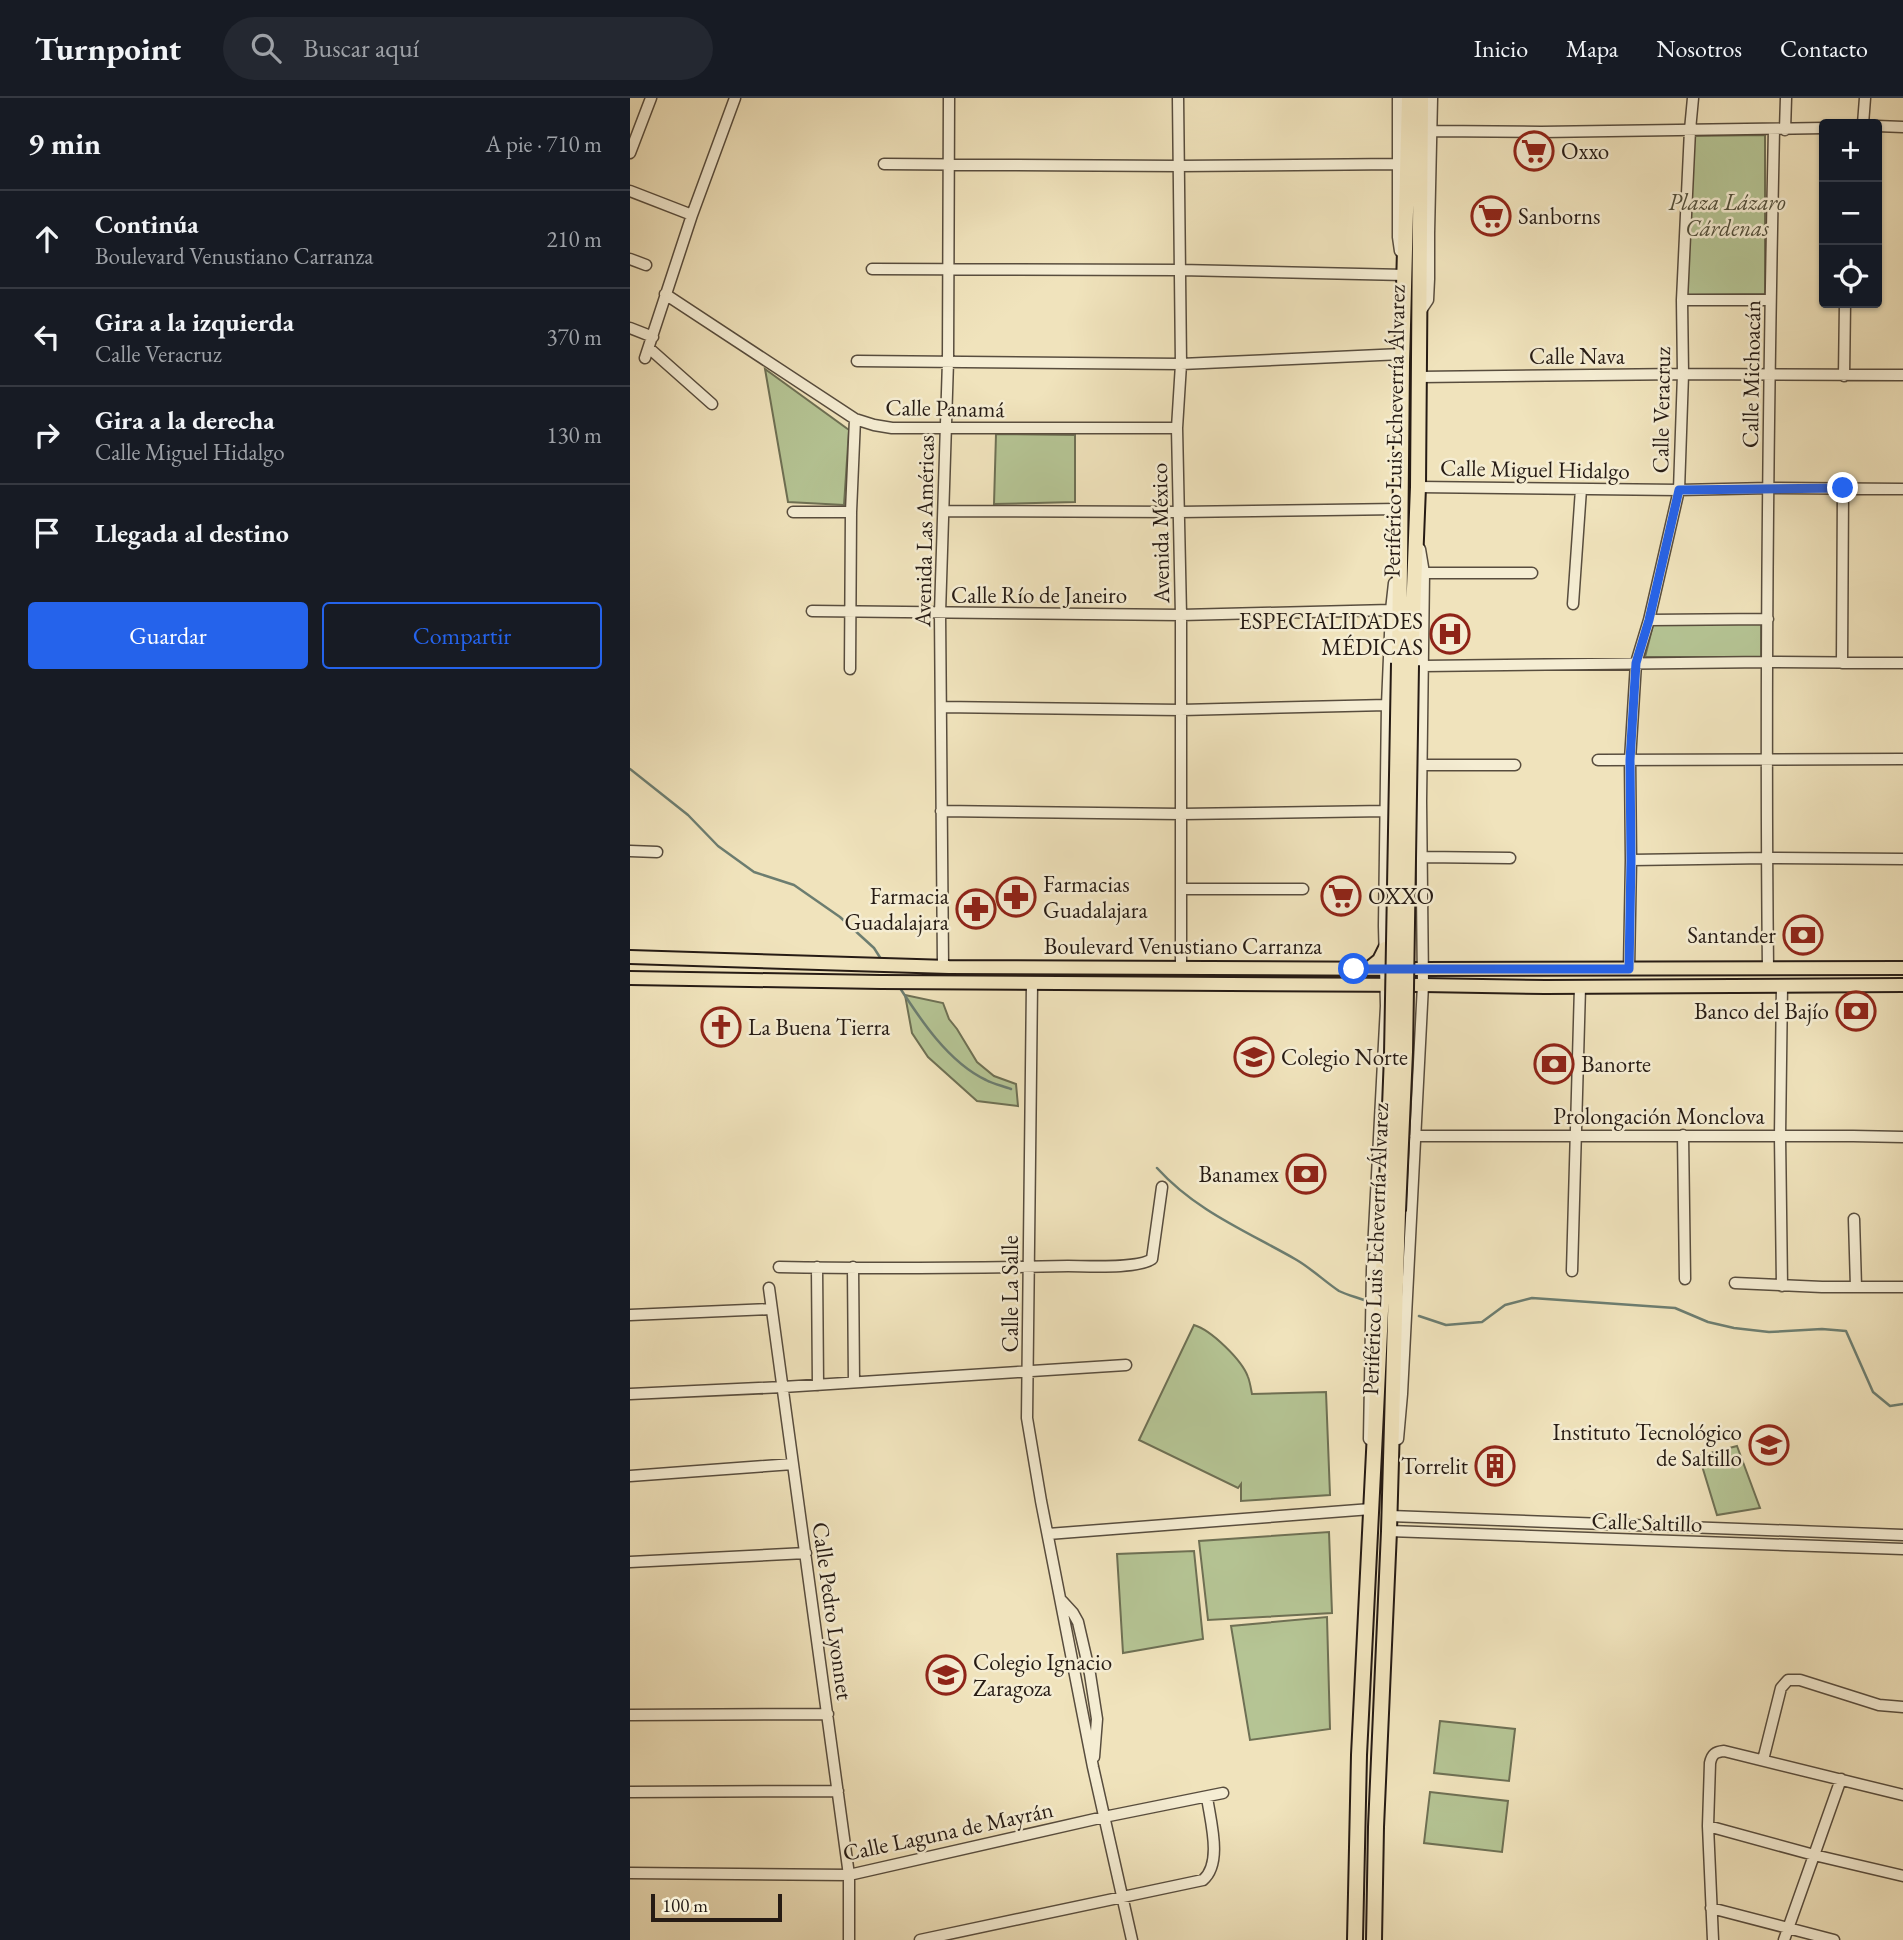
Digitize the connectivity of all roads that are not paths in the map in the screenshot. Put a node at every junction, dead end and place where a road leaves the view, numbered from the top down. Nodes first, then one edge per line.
1 (650, 98) edge
2 (735, 98) edge
3 (950, 98) edge
4 (1178, 98) edge
5 (1398, 98) edge
6 (1409, 98) edge
7 (1421, 98) edge
8 (1432, 98) edge
9 (1693, 98) edge
10 (1786, 98) edge
11 (1865, 98) edge
12 (1863, 119) edge
13 (1882, 126) edge
14 (1903, 127) edge
15 (1819, 128) edge
16 (1690, 130) junction
17 (1780, 130) junction
18 (1432, 131) junction
19 (630, 153) edge
20 (884, 164) dead end
21 (1397, 164) junction
22 (949, 165) junction
23 (1179, 166) junction
24 (630, 191) edge
25 (692, 215) junction
26 (630, 259) edge
27 (646, 265) dead end
28 (872, 269) dead end
29 (950, 269) junction
30 (1180, 270) junction
31 (1405, 271) junction
32 (665, 294) junction
33 (1682, 300) junction
34 (1770, 300) junction
35 (1845, 308) edge
36 (1418, 316) junction
37 (630, 328) edge
38 (653, 337) junction
39 (1402, 354) junction
40 (857, 361) dead end
41 (948, 361) junction
42 (1181, 364) junction
43 (1683, 374) junction
44 (1903, 375) edge
45 (1770, 376) junction
46 (1844, 376) junction
47 (1419, 377) junction
48 (712, 404) dead end
49 (855, 419) junction
50 (1177, 428) junction
51 (946, 429) junction
52 (1418, 487) junction
53 (1769, 488) junction
54 (1843, 488) junction
55 (1581, 489) junction
56 (1903, 489) edge
57 (1679, 490) junction
58 (1400, 509) junction
59 (944, 511) junction
60 (793, 512) dead end
61 (851, 512) junction
62 (1179, 512) junction
63 (1417, 527) junction
64 (1399, 573) junction
65 (1424, 573) junction
66 (1532, 573) dead end
67 (1573, 604) dead end
68 (1391, 610) junction
69 (812, 611) dead end
70 (850, 612) junction
71 (940, 613) junction
72 (1181, 615) junction
73 (1768, 619) junction
74 (1649, 620) junction
75 (1767, 662) junction
76 (1636, 663) junction
77 (1842, 663) junction
78 (1903, 663) edge
79 (1411, 665) junction
80 (850, 669) dead end
81 (1387, 705) junction
82 (941, 707) junction
83 (1181, 710) junction
84 (1903, 759) edge
85 (1598, 760) dead end
86 (1630, 760) junction
87 (1767, 760) junction
88 (1422, 765) junction
89 (1515, 765) dead end
90 (941, 811) junction
91 (1386, 811) junction
92 (1181, 814) junction
93 (630, 851) edge
94 (657, 852) dead end
95 (1422, 857) junction
96 (1510, 858) dead end
97 (1766, 858) junction
98 (1903, 859) edge
99 (1631, 860) junction
100 (1181, 889) junction
101 (1303, 889) dead end
102 (1384, 926) junction
103 (1421, 945) junction
104 (1385, 948) junction
105 (630, 957) edge
106 (943, 966) junction
107 (1181, 967) junction
108 (1369, 968) junction
109 (1386, 968) junction
110 (1903, 968) edge
111 (1422, 969) junction
112 (1629, 969) junction
113 (1768, 969) junction
114 (630, 978) edge
115 (1032, 983) junction
116 (1386, 985) junction
117 (1423, 985) junction
118 (1782, 985) junction
119 (1903, 985) edge
120 (1580, 987) junction
121 (1386, 1009) junction
122 (1422, 1011) junction
123 (1576, 1135) junction
124 (1683, 1135) junction
125 (1415, 1136) junction
126 (1780, 1136) junction
127 (1903, 1137) edge
128 (1163, 1188) dead end
129 (1392, 1210) junction
130 (1854, 1219) dead end
131 (779, 1267) dead end
132 (853, 1267) junction
133 (1029, 1267) junction
134 (817, 1268) junction
135 (1572, 1272) dead end
136 (1685, 1279) dead end
137 (1735, 1283) dead end
138 (1783, 1286) junction
139 (1856, 1287) junction
140 (1903, 1287) edge
141 (769, 1288) dead end
142 (771, 1309) junction
143 (630, 1315) edge
144 (1126, 1364) dead end
145 (1028, 1370) junction
146 (855, 1382) junction
147 (818, 1385) junction
148 (783, 1387) junction
149 (630, 1394) edge
150 (1391, 1463) junction
151 (793, 1464) junction
152 (630, 1476) edge
153 (1374, 1477) junction
154 (1371, 1509) junction
155 (1390, 1524) junction
156 (1048, 1534) junction
157 (1903, 1535) edge
158 (1903, 1549) edge
159 (806, 1553) junction
160 (630, 1562) edge
161 (1366, 1607) junction
162 (1903, 1707) edge
163 (828, 1714) junction
164 (630, 1715) edge
165 (1359, 1755) junction
166 (1763, 1760) junction
167 (1841, 1779) junction
168 (838, 1791) junction
169 (630, 1792) edge
170 (1223, 1794) dead end
171 (1903, 1795) edge
172 (1207, 1797) junction
173 (1104, 1817) junction
174 (1708, 1826) junction
175 (1376, 1827) junction
176 (1814, 1855) junction
177 (630, 1873) edge
178 (849, 1875) junction
179 (1903, 1876) edge
180 (1123, 1896) junction
181 (1711, 1908) junction
182 (1787, 1928) junction
183 (955, 1936) edge
184 (849, 1940) edge
185 (920, 1940) edge
186 (1132, 1940) edge
187 (1354, 1940) edge
188 (1374, 1940) edge
189 (1713, 1940) edge
190 (1784, 1940) edge
191 (1834, 1940) edge

1 - 19 street
2 - 25 street
3 - 22 street, Avenida Las Américas
4 - 23 street, Avenida México
5 - 21 street
6 - 31 highway, Periférico Luis Echeverría Álvarez
7 - 36 highway, Periférico Luis Echeverría Álvarez
8 - 18 street
9 - 16 street, Calle Veracruz
10 - 17 street, Calle Michoacán
11 - 12 street
13 - 14 street
15 - 17 street
16 - 17 street
16 - 18 street
16 - 33 street, Calle Veracruz
17 - 34 street, Calle Michoacán
18 - 36 street
20 - 22 street
21 - 23 street
21 - 31 street
22 - 23 street
22 - 29 street, Avenida Las Américas
23 - 30 street, Avenida México
24 - 25 street
25 - 32 street
26 - 27 street
28 - 29 street
29 - 30 street
29 - 41 street, Avenida Las Américas
30 - 31 street
30 - 42 street, Avenida México
31 - 39 highway, Periférico Luis Echeverría Álvarez
32 - 38 street
32 - 49 street, Calle Panamá
33 - 34 street
33 - 43 street, Calle Veracruz
34 - 45 street, Calle Michoacán
35 - 46 street
36 - 47 highway, Periférico Luis Echeverría Álvarez
37 - 38 street
38 - 48 street
39 - 42 street
39 - 58 highway, Periférico Luis Echeverría Álvarez
40 - 41 street
41 - 42 street
41 - 51 street, Avenida Las Américas
42 - 50 street, Avenida México
43 - 45 street, Calle Nava
43 - 47 street, Calle Nava
43 - 57 street, Calle Veracruz
44 - 46 street, Calle Nava
45 - 46 street, Calle Nava
45 - 53 street, Calle Michoacán
47 - 52 highway, Periférico Luis Echeverría Álvarez
49 - 51 street, Calle Panamá
49 - 61 street
50 - 51 street, Calle Panamá
50 - 62 street, Avenida México
51 - 59 street, Avenida Las Américas
52 - 55 street, Calle Miguel Hidalgo
52 - 63 highway, Periférico Luis Echeverría Álvarez
53 - 54 street, Calle Miguel Hidalgo
53 - 57 street, Calle Miguel Hidalgo
53 - 73 street, Calle Michoacán
54 - 56 street, Calle Miguel Hidalgo
54 - 77 street
55 - 57 street, Calle Miguel Hidalgo
55 - 67 street
57 - 74 street, Calle Veracruz
58 - 62 street
58 - 64 highway, Periférico Luis Echeverría Álvarez
59 - 62 street
59 - 71 street, Avenida Las Américas
60 - 61 street
61 - 70 street
62 - 72 street, Avenida México
63 - 65 street
63 - 79 highway, Periférico Luis Echeverría Álvarez
64 - 68 street, Periférico Luis Echeverría Álvarez
64 - 79 highway, Periférico Luis Echeverría Álvarez
65 - 66 street
65 - 79 street
68 - 72 street, Calle Río de Janeiro
68 - 81 street, Periférico Luis Echeverría Álvarez
69 - 70 street, Calle Río de Janeiro
70 - 71 street, Calle Río de Janeiro
70 - 80 street
71 - 72 street, Calle Río de Janeiro
71 - 82 street, Avenida Las Américas
72 - 83 street, Avenida México
73 - 74 street
73 - 75 street, Calle Michoacán
74 - 76 street, Calle Veracruz
75 - 76 street
75 - 77 street
75 - 87 street, Calle Michoacán
76 - 79 street
76 - 86 street, Calle Veracruz
77 - 78 street
79 - 88 street
79 - 129 highway, Periférico Luis Echeverría Álvarez, bridge
81 - 83 street
81 - 91 street, Periférico Luis Echeverría Álvarez
82 - 83 street
82 - 90 street, Avenida Las Américas
83 - 92 street, Avenida México
84 - 87 street
85 - 86 street
86 - 87 street
86 - 99 street, Calle Veracruz
87 - 97 street, Calle Michoacán
88 - 89 street
88 - 95 street
90 - 92 street
90 - 106 street, Avenida Las Américas
91 - 92 street
91 - 102 street, Periférico Luis Echeverría Álvarez
92 - 100 street, Avenida México
93 - 94 street
95 - 96 street
95 - 103 street
97 - 98 street
97 - 99 street
97 - 113 street, Calle Michoacán
99 - 112 street, Calle Veracruz
100 - 101 street
100 - 107 street, Avenida México
102 - 103 street
102 - 104 street, Periférico Luis Echeverría Álvarez
103 - 111 street
104 - 108 main road
104 - 109 street, Periférico Luis Echeverría Álvarez
105 - 106 main road, Boulevard Venustiano Carranza
106 - 107 main road, Boulevard Venustiano Carranza
107 - 108 main road, Boulevard Venustiano Carranza
108 - 109 main road, Boulevard Venustiano Carranza
109 - 111 main road, Boulevard Venustiano Carranza
109 - 116 street, Periférico Luis Echeverría Álvarez
110 - 113 main road, Boulevard Venustiano Carranza
111 - 112 main road, Boulevard Venustiano Carranza
111 - 117 street
112 - 113 main road, Boulevard Venustiano Carranza
114 - 115 main road, Boulevard Venustiano Carranza
115 - 116 main road, Boulevard Venustiano Carranza
115 - 133 street, Calle La Salle
116 - 117 main road, Boulevard Venustiano Carranza
116 - 121 street, Periférico Luis Echeverría Álvarez
117 - 120 main road, Boulevard Venustiano Carranza
117 - 122 street
118 - 119 main road, Boulevard Venustiano Carranza
118 - 120 main road, Boulevard Venustiano Carranza
118 - 126 street
120 - 123 street
121 - 122 street
121 - 153 street, Periférico Luis Echeverría Álvarez
122 - 125 street
123 - 124 street, Prolongación Monclova
123 - 125 street, Prolongación Monclova
123 - 135 street
124 - 126 street, Prolongación Monclova
124 - 136 street
125 - 150 street
126 - 127 street, Prolongación Monclova
126 - 138 street
128 - 133 street
129 - 150 highway, Periférico Luis Echeverría Álvarez
129 - 153 highway, Periférico Luis Echeverría Álvarez
130 - 139 street
131 - 134 street
132 - 133 street
132 - 134 street
132 - 146 street
133 - 145 street, Calle La Salle
134 - 147 street
137 - 138 street
138 - 139 street
139 - 140 street
141 - 142 street, Calle Pedro Lyonnet
142 - 143 street
142 - 148 street, Calle Pedro Lyonnet
144 - 145 street
145 - 146 street
145 - 156 street, Calle La Salle
146 - 147 street
147 - 148 street
148 - 149 street
148 - 151 street, Calle Pedro Lyonnet
150 - 155 highway, Periférico Luis Echeverría Álvarez
151 - 152 street
151 - 159 street, Calle Pedro Lyonnet
153 - 154 highway, Periférico Luis Echeverría Álvarez
154 - 156 street
154 - 161 highway, Periférico Luis Echeverría Álvarez
155 - 157 street, Calle Saltillo
155 - 158 street, Calle Saltillo
155 - 161 highway
155 - 175 highway, Periférico Luis Echeverría Álvarez
156 - 173 street, Calle La Salle
159 - 160 street
159 - 163 street, Calle Pedro Lyonnet
161 - 165 highway, Periférico Luis Echeverría Álvarez
162 - 166 street
163 - 164 street
163 - 168 street, Calle Pedro Lyonnet
165 - 175 highway
165 - 187 highway, Periférico Luis Echeverría Álvarez
166 - 167 street
166 - 174 street
167 - 171 street
167 - 176 street
168 - 169 street
168 - 178 street, Calle Pedro Lyonnet
170 - 172 street, Calle Laguna de Mayrán
172 - 173 street, Calle Laguna de Mayrán
172 - 180 street
173 - 178 street, Calle Laguna de Mayrán
173 - 180 street, Calle La Salle
174 - 176 street
174 - 181 street
175 - 188 highway, Periférico Luis Echeverría Álvarez
176 - 179 street
176 - 182 street
177 - 178 street, Calle Laguna de Mayrán
178 - 184 street, Calle Pedro Lyonnet
180 - 183 street
180 - 186 street, Calle La Salle
181 - 182 street
181 - 189 street
182 - 190 street
182 - 191 street
183 - 185 street

